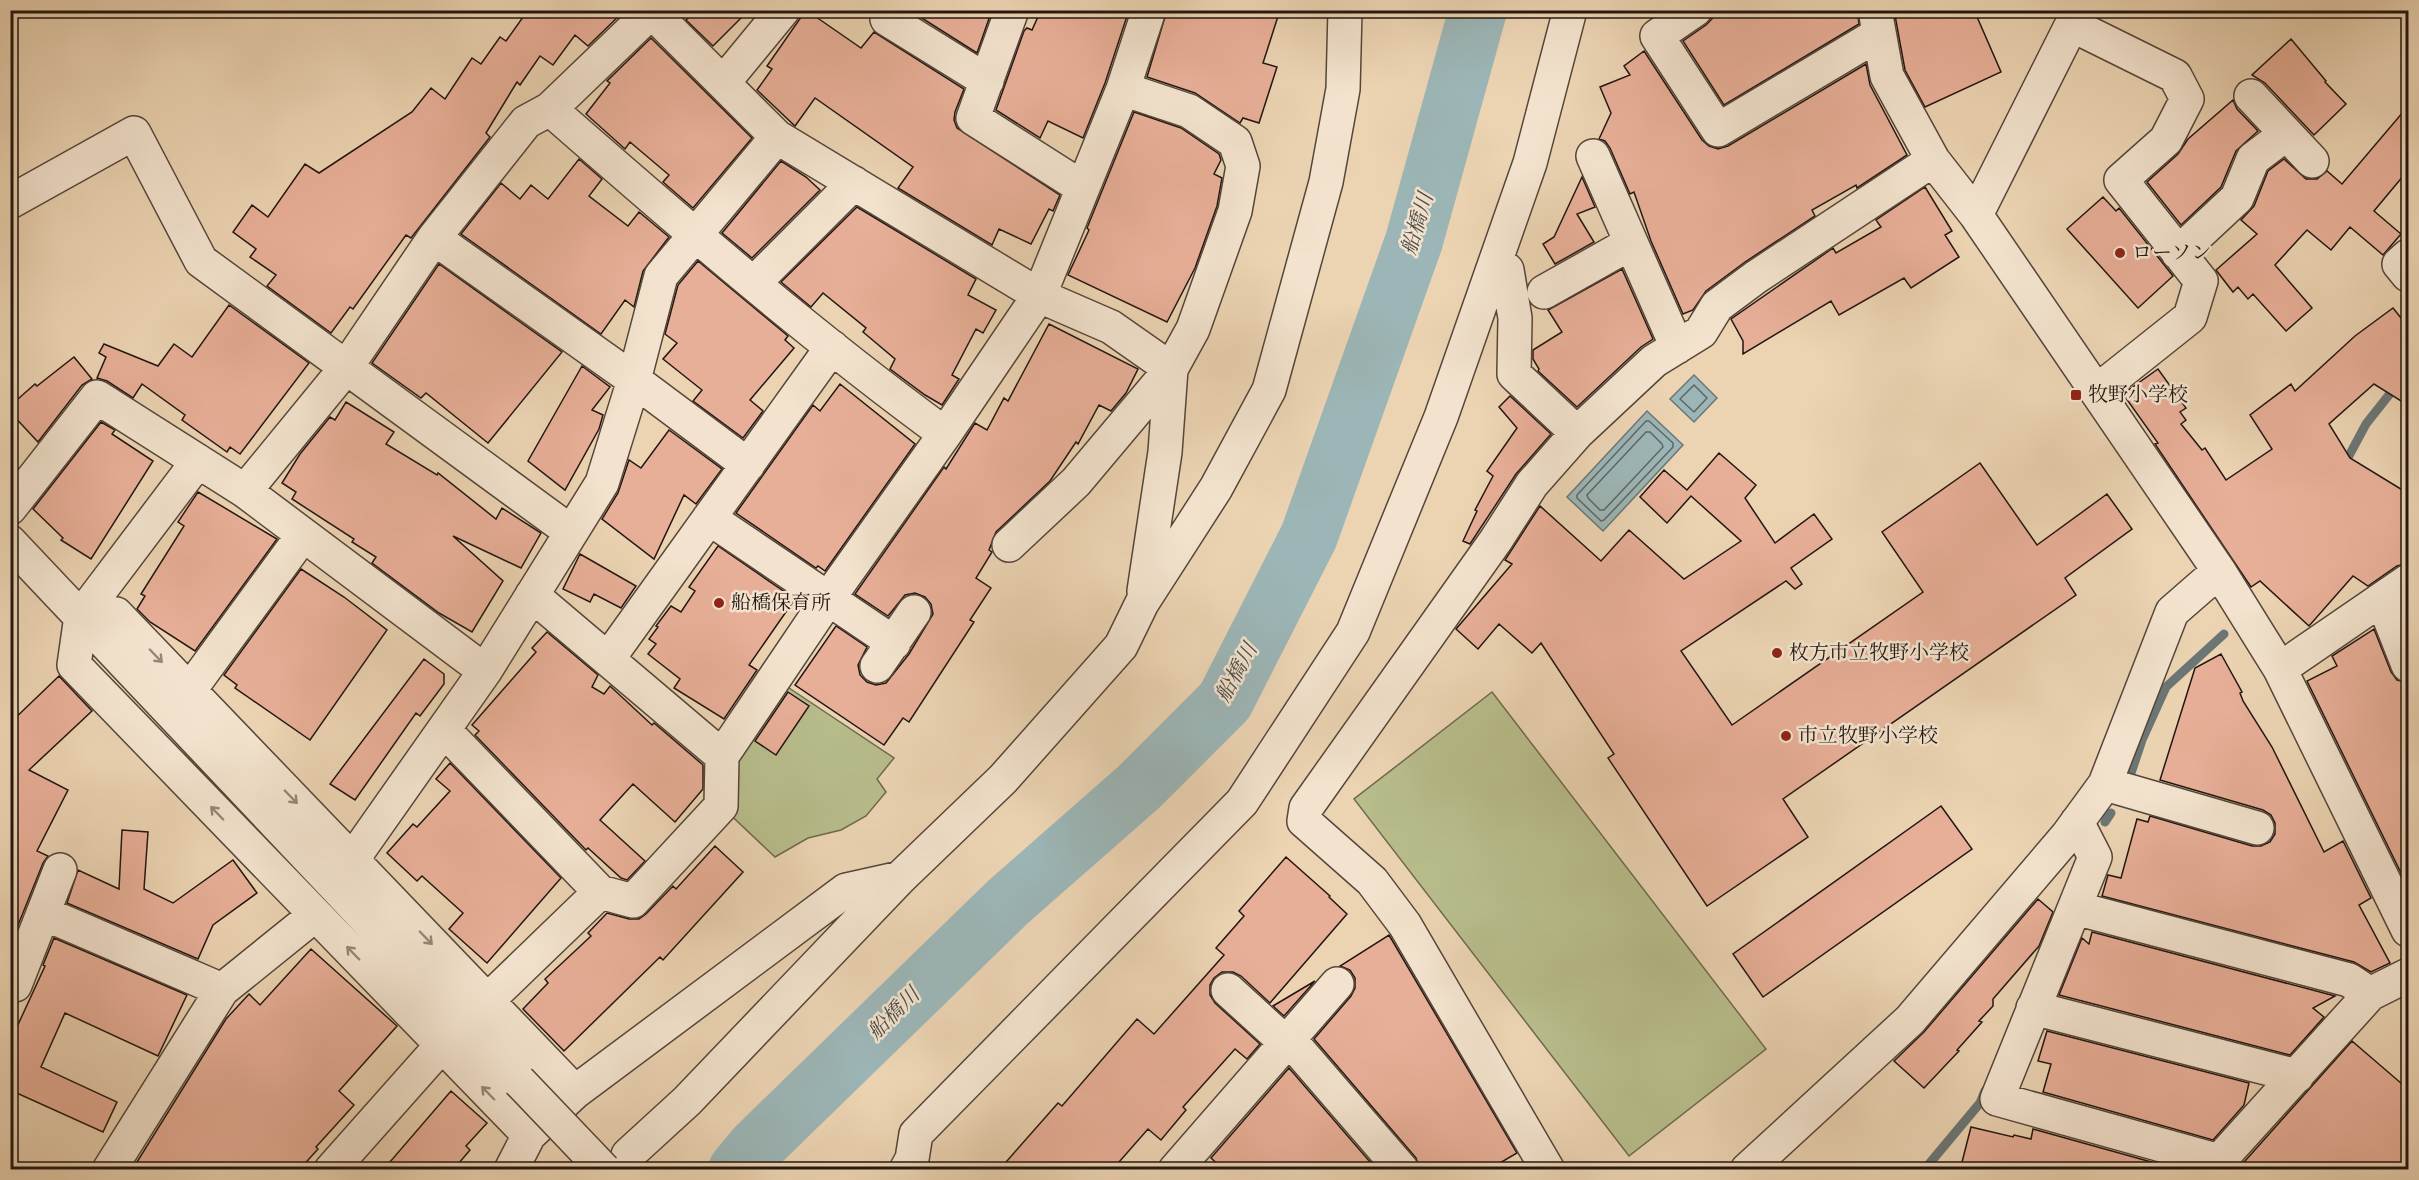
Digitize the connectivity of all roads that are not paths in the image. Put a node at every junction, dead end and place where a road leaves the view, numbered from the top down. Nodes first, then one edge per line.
1 (783, 10) edge
2 (1012, 10) edge
3 (1149, 10) edge
4 (1345, 10) edge
5 (1570, 10) edge
6 (1695, 10) edge
7 (653, 11) edge
8 (2075, 18) edge
9 (887, 19) dead end
10 (1877, 22) edge
11 (987, 81) junction
12 (723, 83) junction
13 (1123, 89) junction
14 (2251, 96) dead end
15 (550, 109) junction
16 (2286, 134) junction
17 (777, 137) junction
18 (1593, 156) dead end
19 (1933, 160) junction
20 (2312, 160) dead end
21 (854, 183) junction
22 (1083, 188) junction
23 (10, 202) edge
24 (1976, 215) junction
25 (695, 235) junction
26 (434, 238) junction
27 (1631, 243) junction
28 (2178, 253) junction
29 (2409, 256) edge
30 (1496, 260) junction
31 (2409, 275) edge
32 (754, 283) junction
33 (1544, 292) dead end
34 (1040, 294) junction
35 (832, 346) junction
36 (1677, 347) junction
37 (345, 369) junction
38 (1171, 369) junction
39 (634, 380) junction
40 (2097, 391) junction
41 (1577, 433) junction
42 (945, 434) junction
43 (198, 461) junction
44 (748, 465) junction
45 (244, 491) junction
46 (10, 508) edge
47 (709, 518) junction
48 (571, 532) junction
49 (303, 535) junction
50 (10, 542) edge
51 (1009, 545) dead end
52 (2219, 571) junction
53 (2409, 581) edge
54 (532, 595) junction
55 (828, 598) junction
56 (2382, 599) junction
57 (1142, 603) junction
58 (914, 612) dead end
59 (81, 616) junction
60 (608, 659) junction
61 (2409, 665) edge
62 (2280, 669) junction
63 (485, 671) junction
64 (189, 691) junction
65 (444, 730) junction
66 (722, 756) junction
67 (2105, 784) junction
68 (2077, 822) junction
69 (2257, 828) dead end
70 (352, 861) junction
71 (60, 870) dead end
72 (900, 878) junction
73 (600, 892) junction
74 (2075, 908) junction
75 (43, 914) junction
76 (315, 915) junction
77 (2406, 917) edge
78 (2409, 975) edge
79 (1337, 984) dead end
80 (15, 985) dead end
81 (222, 990) junction
82 (1228, 990) dead end
83 (2370, 994) junction
84 (487, 1001) junction
85 (2033, 1008) junction
86 (1288, 1041) junction
87 (442, 1046) junction
88 (2297, 1076) junction
89 (574, 1092) junction
90 (916, 1134) junction
91 (529, 1135) junction
92 (616, 1162) edge
93 (109, 1170) edge
94 (331, 1170) edge
95 (511, 1170) edge
96 (882, 1170) edge
97 (906, 1170) edge
98 (1175, 1170) edge
99 (1402, 1170) edge
100 (1548, 1170) edge
101 (1747, 1170) edge

1 - 12 street
2 - 11 street
3 - 13 street
4 - 57 street
5 - 30 street
6 - 10 street
7 - 12 street
7 - 15 street
8 - 24 street
8 - 28 street
9 - 11 street
10 - 19 street
11 - 22 street
12 - 17 street
13 - 22 street
13 - 38 street
14 - 16 street
15 - 25 street
15 - 26 street
16 - 20 street
16 - 28 street
17 - 21 street
17 - 25 street
18 - 27 street
19 - 24 street
19 - 36 street
21 - 32 street
21 - 34 street
22 - 34 street
23 - 37 street
24 - 40 street
25 - 32 street
25 - 39 street
26 - 37 street
26 - 39 street
27 - 33 street
27 - 36 street
28 - 40 street
29 - 31 street
30 - 41 street
30 - 90 street
32 - 35 street
34 - 38 street
34 - 42 street
35 - 42 street
35 - 44 street
36 - 41 street
37 - 45 street
37 - 48 street
38 - 51 street
38 - 57 street
39 - 44 street
39 - 48 street
40 - 52 street
41 - 100 street
42 - 55 street
43 - 45 street
43 - 46 street
43 - 59 street
44 - 47 street
45 - 49 street
47 - 55 street
47 - 60 street
48 - 54 street
49 - 63 street
49 - 64 street
50 - 59 street
52 - 62 street
52 - 67 street
53 - 56 street
54 - 60 street
54 - 63 street
55 - 58 street
55 - 66 street
56 - 61 street
56 - 62 street
57 - 72 street
59 -> 64 street
76 -> 59 street
59 - 92 street, bridge
60 - 66 street
62 - 77 street
63 - 65 street
64 -> 70 street
65 - 70 street
65 - 73 street
66 - 73 street
67 - 68 street
67 - 69 street
68 - 74 street
68 - 101 street
70 -> 84 street
71 - 75 street
72 - 89 street
72 - 92 street
73 - 84 street
74 - 83 street
74 - 85 street
75 - 80 street
75 - 81 street
76 - 81 street
87 -> 76 street
78 - 83 street
79 - 86 street
81 - 93 street
82 - 86 street
83 - 88 street
84 - 89 street
85 - 88 street
85 - 88 street
86 - 98 street
86 - 99 street
91 -> 87 street
87 - 94 street
89 - 91 street
90 - 96 street
90 - 97 street
91 - 95 street

